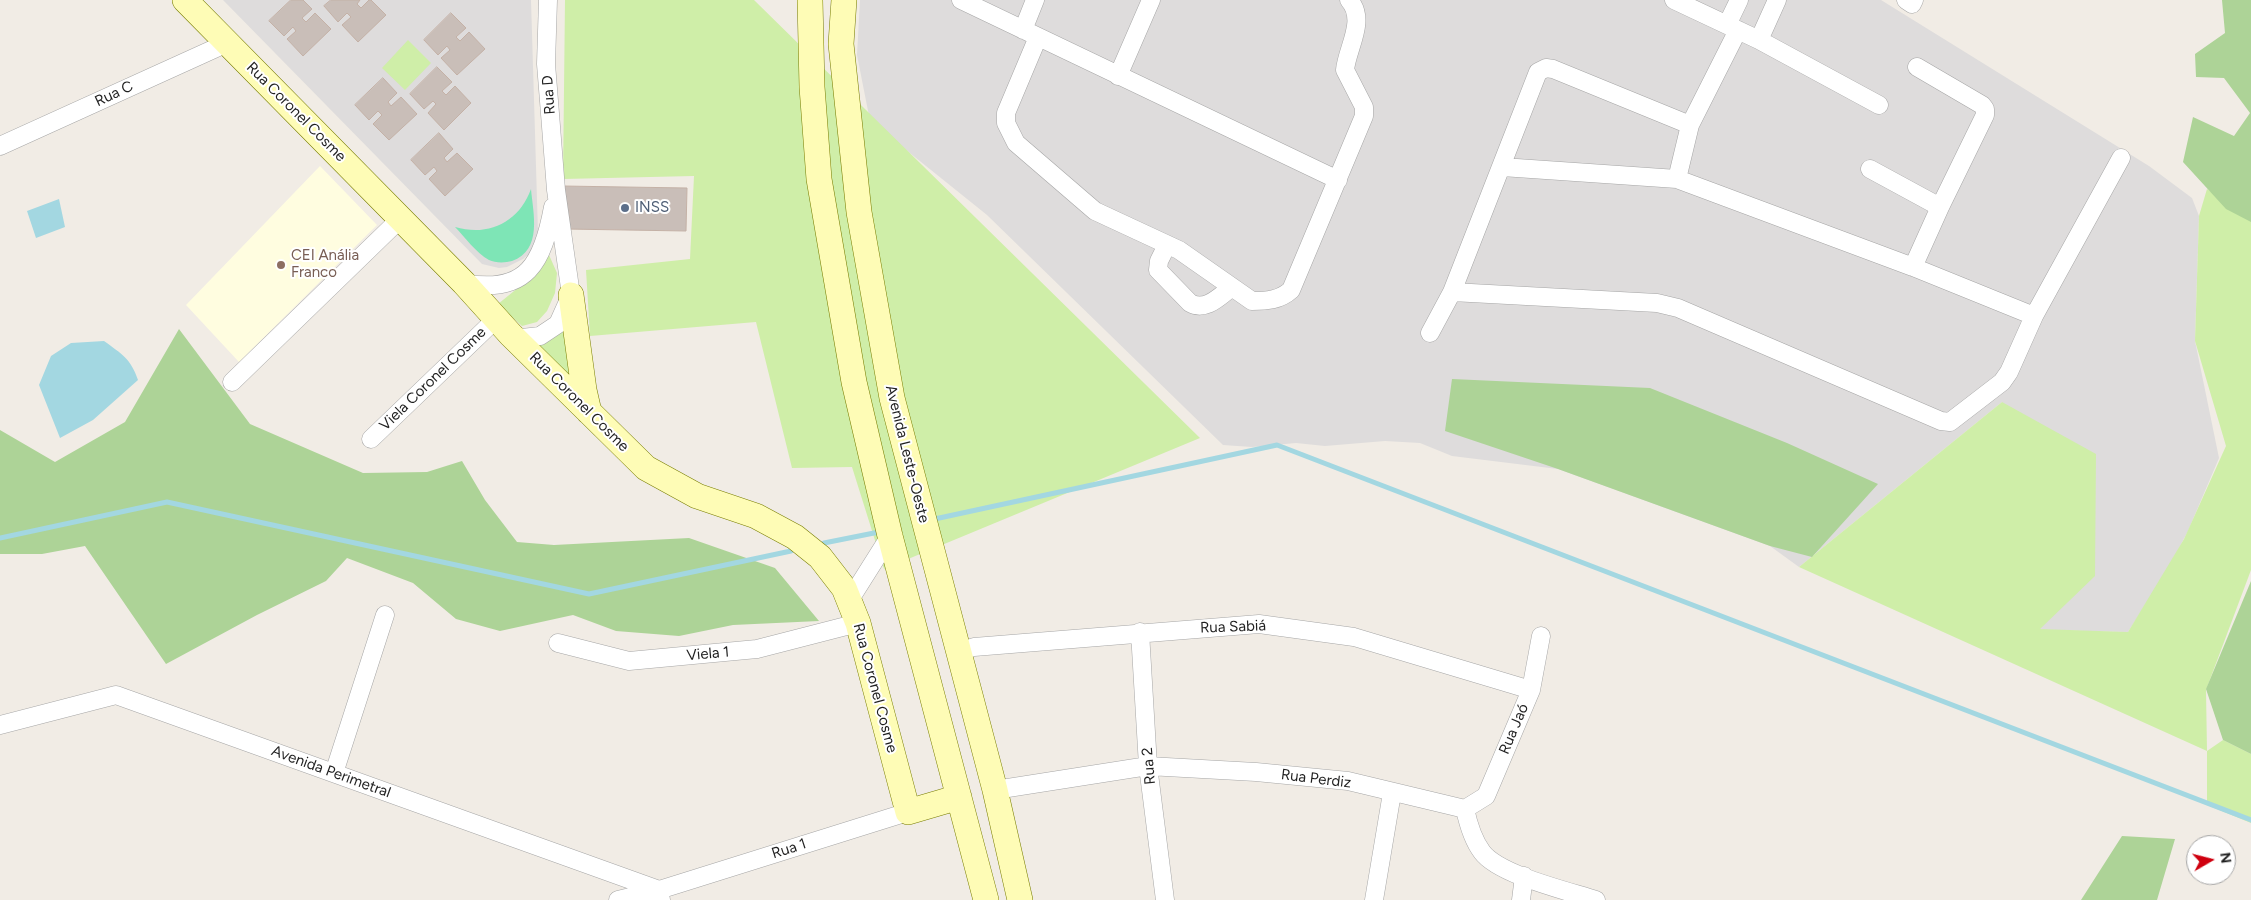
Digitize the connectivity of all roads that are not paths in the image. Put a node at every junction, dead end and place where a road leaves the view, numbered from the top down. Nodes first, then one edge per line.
1 (185, 0) edge
2 (548, 0) edge
3 (810, 0) edge
4 (844, 0) edge
5 (961, 0) edge
6 (1035, 0) edge
7 (1151, 0) edge
8 (1349, 0) edge
9 (1674, 0) edge
10 (1739, 0) edge
11 (1777, 0) edge
12 (1732, 28) junction
13 (1030, 33) junction
14 (1759, 40) junction
15 (227, 43) junction
16 (1916, 67) dead end
17 (1118, 76) junction
18 (1879, 105) dead end
19 (1690, 125) junction
20 (0, 146) edge
21 (2121, 158) dead end
22 (1502, 166) junction
23 (1870, 170) dead end
24 (1677, 179) junction
25 (1338, 180) junction
26 (556, 190) junction
27 (1940, 207) junction
28 (400, 219) junction
29 (1167, 245) junction
30 (1913, 267) junction
31 (869, 270) junction
32 (834, 272) junction
33 (464, 283) junction
34 (1232, 287) junction
35 (1452, 292) junction
36 (570, 294) junction
37 (875, 309) junction
38 (841, 314) junction
39 (2034, 316) junction
40 (503, 327) junction
41 (1430, 333) dead end
42 (232, 382) dead end
43 (589, 412) junction
44 (371, 439) dead end
45 (890, 536) junction
46 (854, 612) junction
47 (385, 615) dead end
48 (1140, 632) junction
49 (1540, 636) dead end
50 (558, 643) dead end
51 (958, 652) junction
52 (1531, 690) junction
53 (0, 725) edge
54 (1148, 766) junction
55 (334, 772) junction
56 (995, 790) junction
57 (1392, 793) junction
58 (959, 797) junction
59 (1465, 809) junction
60 (908, 812) junction
61 (1014, 873) junction
62 (1524, 876) junction
63 (984, 891) edge
64 (660, 895) edge
65 (618, 900) edge
66 (1020, 900) edge
67 (1165, 900) edge
68 (1374, 900) edge
69 (1521, 900) edge
70 (1596, 900) edge

1 - 15 main road, Rua Coronel Cosme
2 - 26 street, Rua D
3 - 32 main road
4 - 31 main road, Avenida Leste-Oeste
5 - 13 street
6 - 13 street
7 - 17 street
8 - 25 street
9 - 12 street
10 - 12 street
11 - 14 street
12 - 14 street
12 - 19 street
13 - 17 street
13 - 29 street
14 - 18 street
15 - 20 street, Rua C
15 - 28 main road, Rua Coronel Cosme
16 - 27 street
17 - 25 street
19 - 22 street
19 - 24 street
21 - 39 street
22 - 24 street
22 - 35 street
23 - 27 street
24 - 30 street
25 - 34 street
26 - 33 street, Rua D
26 - 36 street, Rua D
27 - 30 street
28 - 33 main road, Rua Coronel Cosme
28 - 42 street
29 - 34 street
29 - 34 street
30 - 39 street
31 - 32 main road
31 - 37 main road, Avenida Leste-Oeste
32 - 38 main road
33 - 40 main road, Rua Coronel Cosme
35 - 39 street
35 - 41 street
36 - 40 street, Rua D
36 - 43 main road
37 - 38 main road
37 - 51 main road, Avenida Leste-Oeste
38 - 45 main road
40 - 43 main road, Rua Coronel Cosme
40 - 44 street, Viela Coronel Cosme
43 - 46 main road, Rua Coronel Cosme
45 - 46 street
45 - 58 main road
46 - 50 street, Viela 1
46 - 60 main road, Rua Coronel Cosme
47 - 55 street
48 - 51 street, Rua Sabiá
48 - 52 street, Rua Sabiá
48 - 54 street, Rua 2
49 - 52 street, Rua Jaó
51 - 56 main road, Avenida Leste-Oeste
52 - 59 street, Rua Jaó
53 - 55 street, Avenida Perimetral
54 - 56 street, Rua Perdiz
54 - 57 street, Rua Perdiz
54 - 67 street, Rua 2
55 - 64 street, Avenida Perimetral
56 - 61 main road, Avenida Leste-Oeste
57 - 59 street, Rua Perdiz
57 - 68 street
58 - 60 main road, Rua 1
58 - 63 main road
59 - 62 street
60 - 64 street, Rua 1
61 - 63 main road
61 - 66 main road, Avenida Leste-Oeste
62 - 69 street
62 - 70 street
64 - 65 street, Rua 1

